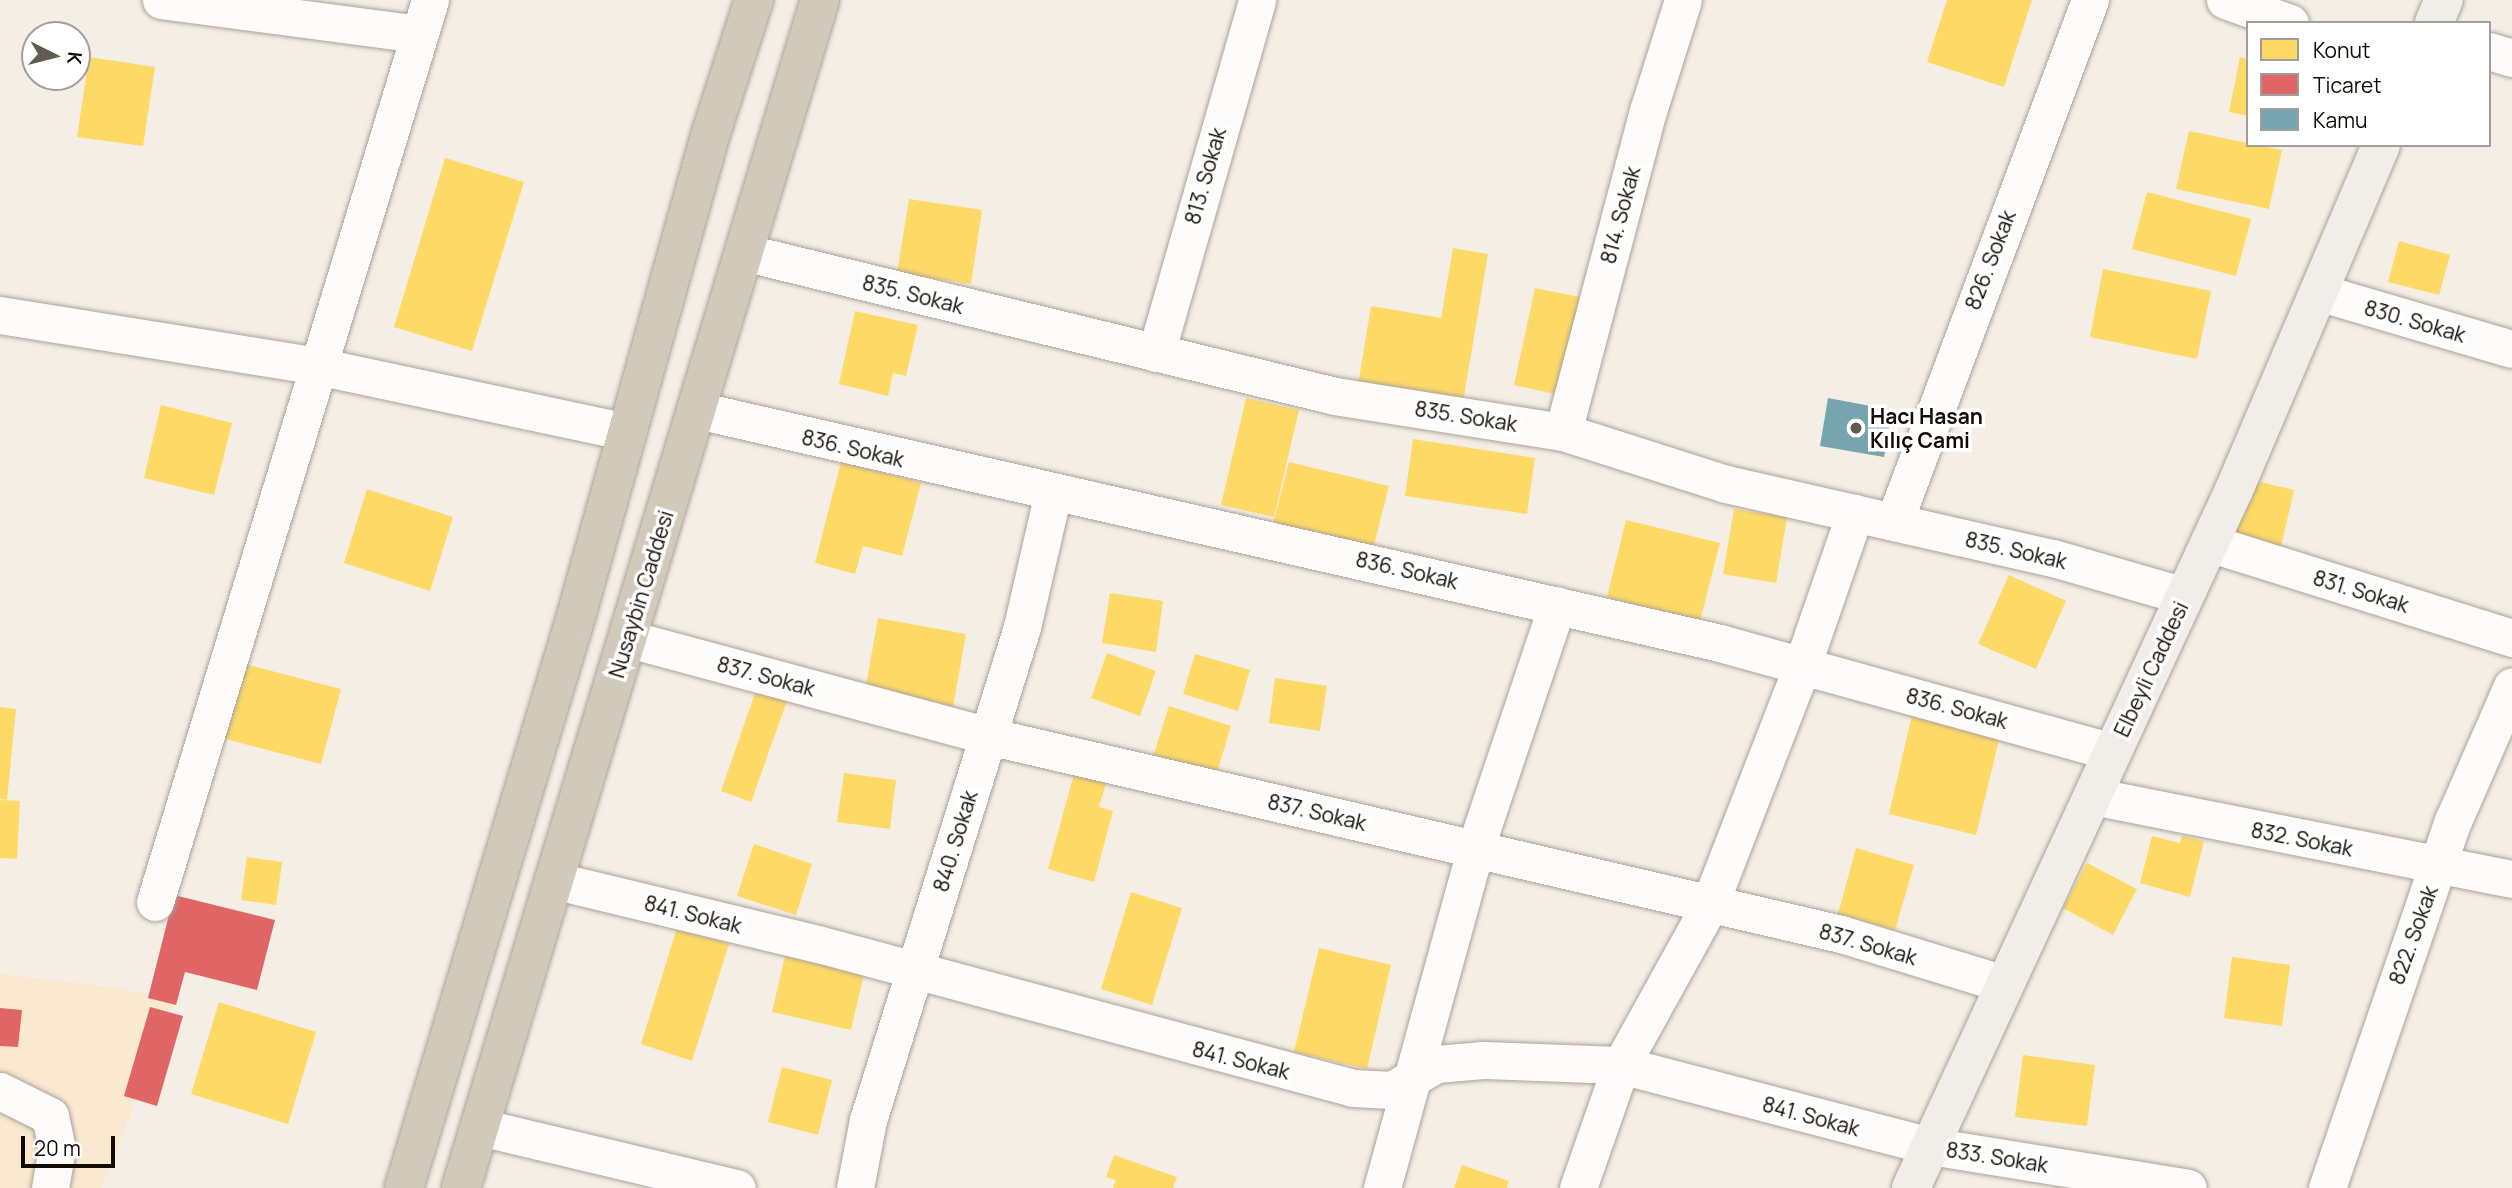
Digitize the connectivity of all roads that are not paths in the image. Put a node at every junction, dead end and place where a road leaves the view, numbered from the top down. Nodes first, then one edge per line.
1 (161, 0) edge
2 (430, 0) edge
3 (738, 0) edge
4 (754, 0) edge
5 (820, 0) edge
6 (843, 0) edge
7 (1257, 0) edge
8 (1683, 0) edge
9 (2090, 0) edge
10 (2225, 0) edge
11 (2444, 0) edge
12 (2284, 21) edge
13 (2435, 21) edge
14 (419, 34) junction
15 (2491, 52) edge
16 (2512, 58) edge
17 (710, 136) junction
18 (2380, 147) edge
19 (743, 252) junction
20 (2318, 292) junction
21 (0, 315) edge
22 (2512, 349) edge
23 (1156, 353) junction
24 (317, 366) junction
25 (697, 410) junction
26 (627, 432) junction
27 (1563, 432) junction
28 (1053, 494) junction
29 (1855, 513) junction
30 (1894, 522) junction
31 (2209, 543) junction
32 (2185, 596) junction
33 (1557, 605) junction
34 (2512, 638) edge
35 (629, 639) junction
36 (1802, 666) junction
37 (2512, 686) edge
38 (988, 736) junction
39 (2112, 752) junction
40 (2092, 796) junction
41 (1476, 846) junction
42 (2437, 866) junction
43 (2512, 879) edge
44 (553, 880) junction
45 (155, 902) dead end
46 (1709, 906) junction
47 (914, 973) junction
48 (2005, 984) junction
49 (1621, 1065) junction
50 (1415, 1077) junction
51 (0, 1091) edge
52 (480, 1127) junction
53 (1930, 1146) junction
54 (50, 1188) edge
55 (404, 1188) edge
56 (461, 1188) edge
57 (737, 1188) edge
58 (855, 1188) edge
59 (1381, 1188) edge
60 (1577, 1188) edge
61 (1911, 1188) edge
62 (2188, 1188) edge
63 (2327, 1188) edge

1 - 14 street
2 - 14 street
3 - 17 highway
4 - 17 highway
5 - 19 highway, Nusaybin Caddesi
6 - 19 highway
7 - 23 street, 813. Sokak
8 - 27 street, 814. Sokak
9 - 30 street, 826. Sokak
10 - 12 street
11 - 13 street
14 - 24 street
15 - 16 street
17 - 26 highway
18 - 20 street, Elbeyli Caddesi
19 - 23 street, 835. Sokak
19 - 25 highway, Nusaybin Caddesi
20 - 22 street, 830. Sokak
20 - 31 street, Elbeyli Caddesi
21 - 24 street
23 - 27 street, 835. Sokak
24 - 26 street
24 - 45 street
25 - 28 street, 836. Sokak
25 - 35 highway, Nusaybin Caddesi
26 - 55 highway
27 - 29 street, 835. Sokak
28 - 33 street, 836. Sokak
28 - 38 street, 840. Sokak
29 - 30 street, 835. Sokak
29 - 36 street
30 - 32 street, 835. Sokak
31 - 32 street, Elbeyli Caddesi
31 - 34 street, 831. Sokak
32 - 39 street, Elbeyli Caddesi
33 - 36 street, 836. Sokak
33 - 41 street
35 - 38 street, 837. Sokak
35 - 44 highway, Nusaybin Caddesi
36 - 39 street, 836. Sokak
36 - 46 street
37 - 42 street, 822. Sokak
38 - 41 street, 837. Sokak
38 - 47 street, 840. Sokak
39 - 40 street, Elbeyli Caddesi
40 - 42 street, 832. Sokak
40 - 48 street, Elbeyli Caddesi
41 - 46 street, 837. Sokak
41 - 50 street
42 - 43 street, 832. Sokak
42 - 63 street, 822. Sokak
44 - 47 street, 841. Sokak
44 - 52 highway, Nusaybin Caddesi
46 - 48 street, 837. Sokak
46 - 49 street
47 - 50 street, 841. Sokak
47 - 58 street, 840. Sokak
48 - 53 street, Elbeyli Caddesi
49 - 50 street, 841. Sokak
49 - 53 street, 841. Sokak
49 - 60 street
50 - 59 street
51 - 54 street
52 - 56 highway, Nusaybin Caddesi
52 - 57 street
53 - 61 street, Elbeyli Caddesi
53 - 62 street, 833. Sokak

